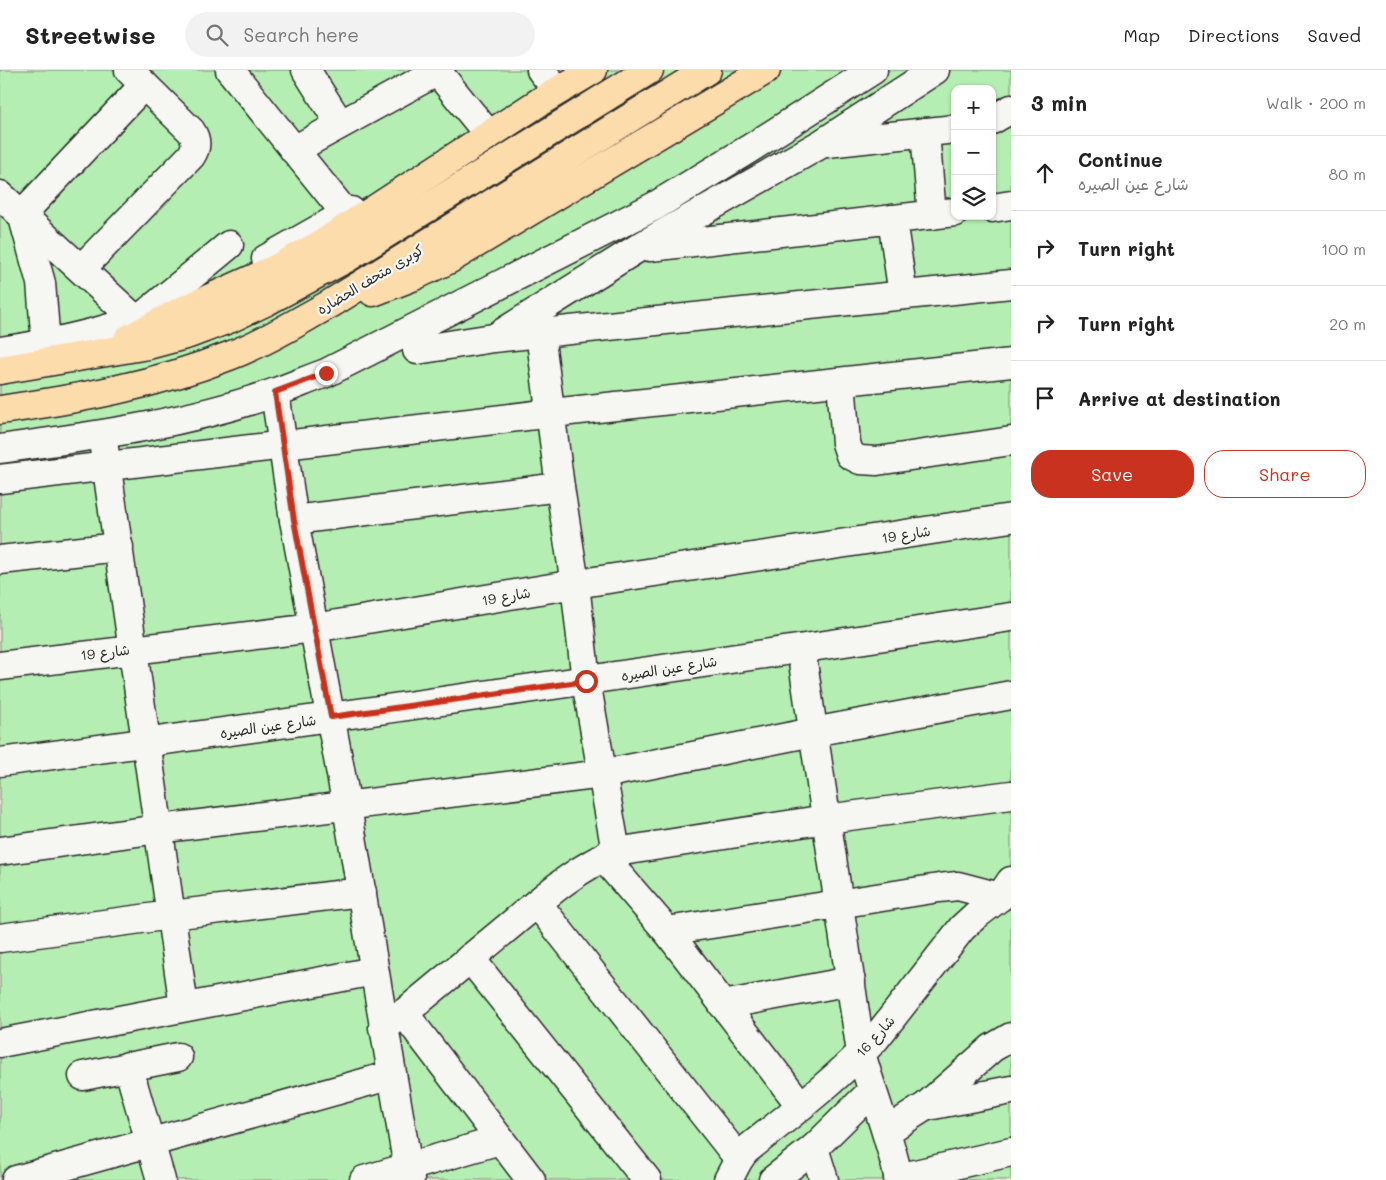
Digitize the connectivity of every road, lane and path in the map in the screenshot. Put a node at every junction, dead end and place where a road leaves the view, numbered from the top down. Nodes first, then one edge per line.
1 (230, 70) edge
2 (306, 70) edge
3 (438, 70) edge
4 (578, 70) edge
5 (593, 70) edge
6 (649, 70) edge
7 (707, 70) edge
8 (766, 70) edge
9 (873, 70) edge
10 (935, 70) edge
11 (547, 77) edge
12 (136, 78) edge
13 (1011, 109) edge
14 (996, 118) edge
15 (1011, 123) edge
16 (340, 124) junction
17 (996, 125) edge
18 (484, 129) junction
19 (951, 129) edge
20 (925, 132) junction
21 (821, 144) junction
22 (294, 150) junction
23 (0, 195) edge
24 (1011, 205) edge
25 (996, 207) edge
26 (943, 213) edge
27 (22, 214) junction
28 (346, 214) junction
29 (892, 219) junction
30 (229, 245) dead end
31 (638, 248) junction
32 (81, 269) junction
33 (1011, 284) edge
34 (903, 295) junction
35 (330, 304) junction
36 (137, 321) junction
37 (540, 333) junction
38 (493, 338) junction
39 (46, 344) junction
40 (416, 350) dead end
41 (0, 351) edge
42 (100, 354) junction
43 (1011, 363) edge
44 (0, 370) edge
45 (841, 382) junction
46 (275, 392) junction
47 (0, 410) edge
48 (552, 414) junction
49 (102, 434) junction
50 (1011, 441) edge
51 (282, 446) junction
52 (0, 450) edge
53 (108, 466) junction
54 (0, 479) edge
55 (560, 487) junction
56 (1011, 518) edge
57 (294, 520) junction
58 (119, 547) junction
59 (0, 560) edge
60 (575, 584) junction
61 (1011, 617) edge
62 (314, 628) junction
63 (134, 649) junction
64 (801, 649) junction
65 (0, 666) edge
66 (586, 681) junction
67 (1011, 696) edge
68 (331, 717) junction
69 (813, 732) junction
70 (147, 743) junction
71 (0, 762) edge
72 (603, 774) junction
73 (1011, 795) edge
74 (347, 807) junction
75 (826, 819) junction
76 (159, 829) junction
77 (0, 851) edge
78 (609, 855) junction
79 (1005, 889) edge
80 (362, 892) junction
81 (537, 903) junction
82 (839, 904) junction
83 (171, 915) junction
84 (667, 931) junction
85 (0, 938) edge
86 (470, 958) junction
87 (374, 970) junction
88 (851, 981) junction
89 (723, 1005) junction
90 (184, 1007) junction
91 (394, 1020) junction
92 (1011, 1037) edge
93 (0, 1042) edge
94 (861, 1053) junction
95 (178, 1057) dead end
96 (128, 1066) junction
97 (392, 1075) junction
98 (82, 1076) dead end
99 (1011, 1090) edge
100 (872, 1091) junction
101 (801, 1106) junction
102 (926, 1106) junction
103 (886, 1131) junction
104 (500, 1140) junction
105 (149, 1142) junction
106 (814, 1148) junction
107 (1011, 1152) edge
108 (733, 1170) edge
109 (409, 1174) edge
110 (899, 1179) edge
111 (16, 1180) edge
112 (161, 1180) edge
113 (364, 1180) edge
114 (531, 1180) edge
115 (647, 1180) edge
116 (773, 1180) edge
117 (824, 1180) edge

1 - 22 street
2 - 16 street
3 - 16 street
3 - 18 street
4 - 11 street
5 - 42 highway
6 - 42 highway
7 - 35 highway, كوبرى متحف الحضاره
8 - 35 highway
9 - 46 street
10 - 21 street
11 - 18 street
12 - 27 street
12 - 32 street
13 - 14 street
15 - 17 street
16 - 22 street
18 - 28 street
19 - 20 street
20 - 21 street
20 - 26 street
21 - 31 street
22 - 28 street
23 - 27 street
24 - 25 street
26 - 29 street
27 - 32 street
27 - 39 street
28 - 36 street
29 - 31 street
29 - 34 street
30 - 36 street
31 - 38 street
32 - 36 street
33 - 34 street
34 - 37 street
35 - 47 highway, كوبرى متحف الحضاره
36 - 39 street
37 - 38 street
37 - 48 street
38 - 40 street
39 - 41 street
42 - 44 highway
43 - 45 street
45 - 48 street
45 - 50 street
46 - 49 street
46 - 51 street
48 - 51 street
48 - 55 street
49 - 52 street
49 - 53 street
51 - 53 street
51 - 57 street
53 - 54 street
53 - 58 street
55 - 57 street
55 - 60 street
56 - 60 street, شارع 19
57 - 62 street
58 - 59 street
58 - 63 street
60 - 62 street, شارع 19
60 - 66 street
61 - 64 street, شارع عين الصيره
62 - 63 street, شارع 19
62 - 68 street
63 - 65 street, شارع 19
63 - 70 street
64 - 66 street, شارع عين الصيره
64 - 69 street
66 - 68 street, شارع عين الصيره
66 - 72 street
67 - 69 street
68 - 70 street, شارع عين الصيره
68 - 74 street
69 - 72 street
69 - 75 street
70 - 71 street, شارع عين الصيره
70 - 76 street
72 - 74 street
72 - 78 street
73 - 75 street
74 - 76 street
74 - 80 street
75 - 78 street
75 - 82 street
76 - 77 street
76 - 83 street
78 - 81 street
78 - 84 street
79 - 82 street
79 - 94 street, شارع 16
80 - 83 street
80 - 87 street
81 - 86 street
81 - 108 street
82 - 84 street
82 - 88 street
83 - 85 street
83 - 90 street
84 - 89 street
86 - 91 street
86 - 115 street
87 - 90 street
87 - 91 street
88 - 89 street
88 - 94 street
89 - 101 street
90 - 93 street
91 - 97 street
91 - 104 street
92 - 102 street
94 - 100 street
94 - 101 street, شارع 16
95 - 96 street
96 - 98 street
96 - 105 street
97 - 105 street
97 - 109 street
99 - 102 street
100 - 103 street
100 - 106 street
101 - 108 street, شارع 16
102 - 103 street
103 - 110 street
104 - 109 street
104 - 114 street
105 - 111 street
105 - 112 street
106 - 116 street
106 - 117 street
107 - 110 street
109 - 113 street

